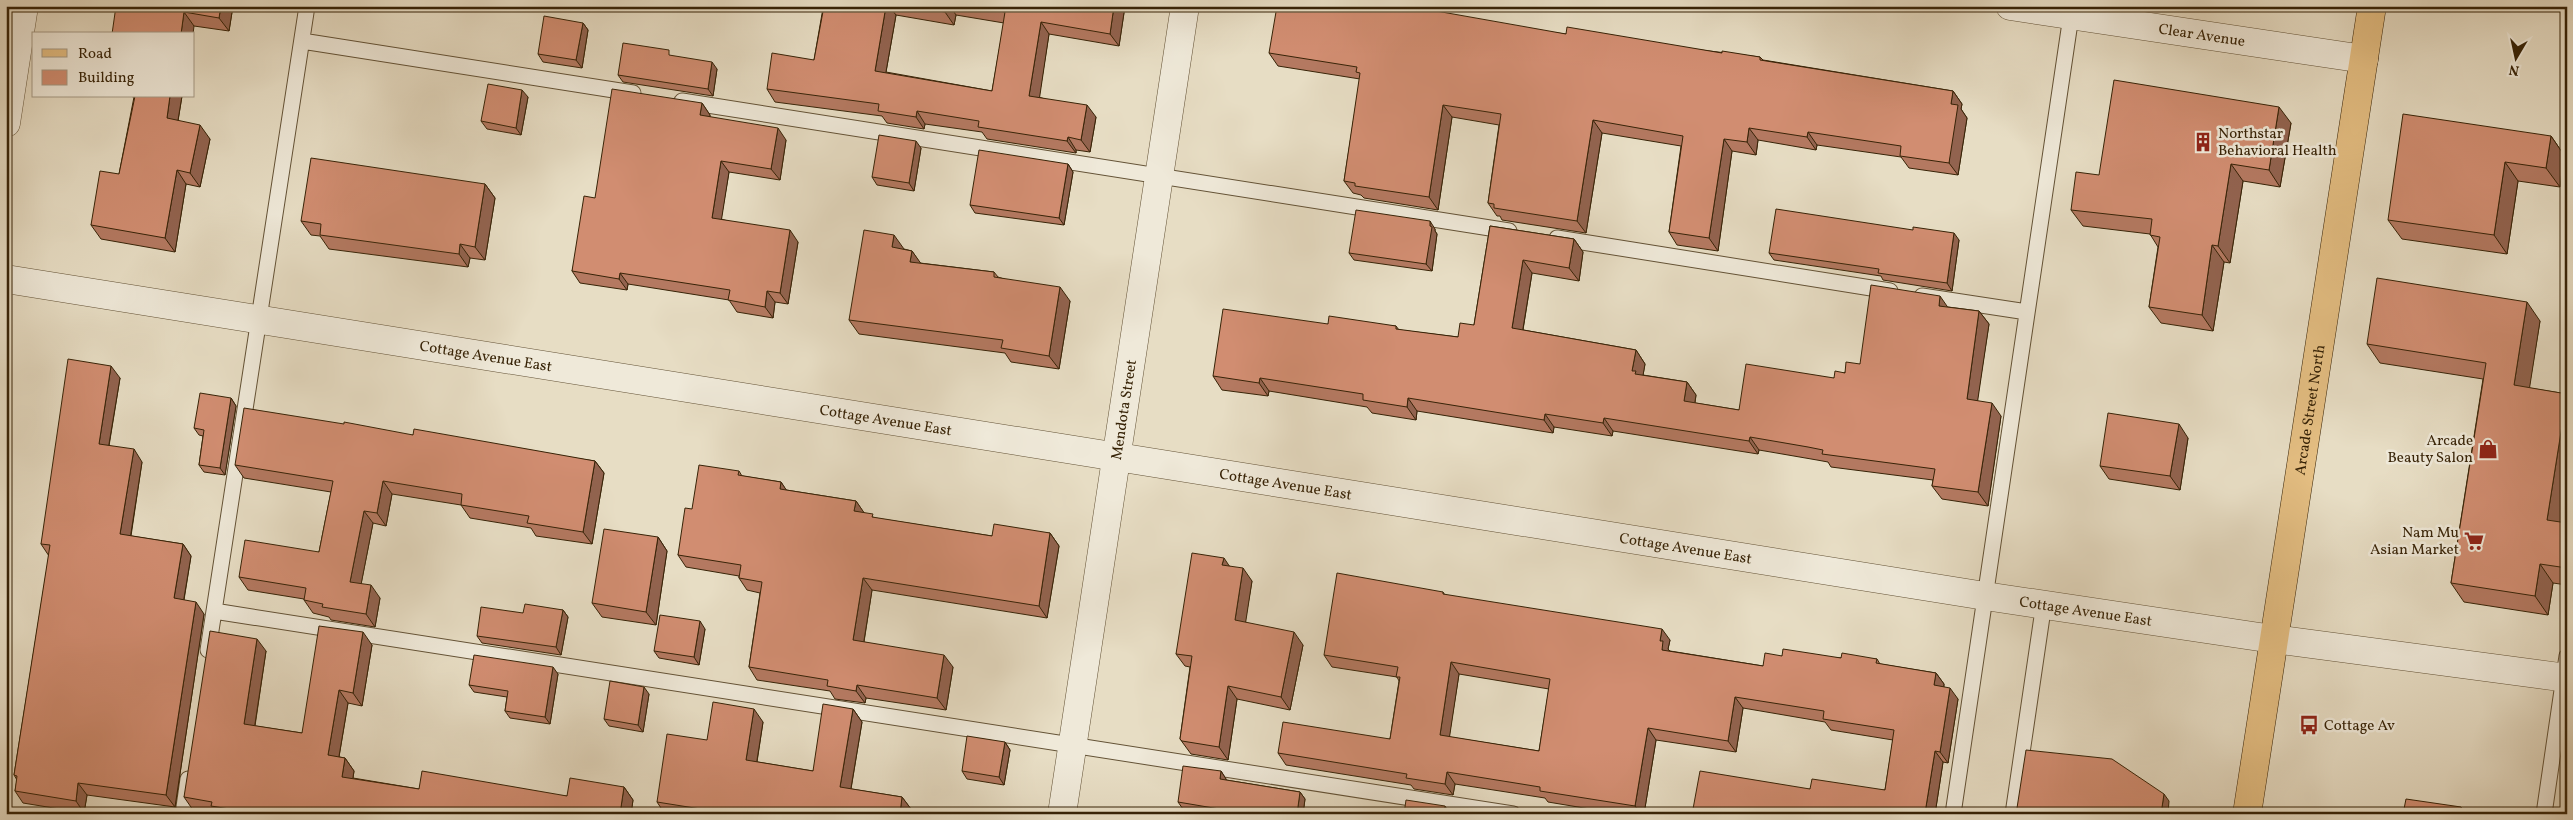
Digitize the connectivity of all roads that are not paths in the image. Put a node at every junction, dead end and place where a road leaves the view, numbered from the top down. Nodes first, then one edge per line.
1 (24, 6) edge
2 (307, 6) edge
3 (1185, 6) edge
4 (2010, 6) edge
5 (2372, 6) edge
6 (2072, 11) edge
7 (302, 41) junction
8 (2364, 60) junction
9 (647, 95) edge
10 (667, 98) edge
11 (6, 123) edge
12 (1159, 176) junction
13 (6, 279) edge
14 (2027, 312) junction
15 (258, 319) junction
16 (1118, 457) junction
17 (1985, 596) junction
18 (2044, 603) junction
19 (214, 611) junction
20 (2273, 639) junction
21 (205, 669) edge
22 (2566, 671) edge
23 (1072, 745) junction
24 (190, 766) edge
25 (183, 814) edge
26 (1062, 814) edge
27 (1513, 814) edge
28 (1953, 814) edge
29 (2013, 814) edge
30 (2247, 814) edge
31 (2544, 814) edge

1 - 11 street
2 - 7 lane
3 - 12 street, Mendota Street
4 - 6 street, Clear Avenue
5 - 8 main road, Arcade Street North
6 - 8 street, Clear Avenue
6 - 14 lane
7 - 9 lane
7 - 15 lane
8 - 20 main road, Arcade Street North
10 - 12 lane
12 - 14 lane
12 - 16 street, Mendota Street
13 - 15 street, Cottage Avenue East
14 - 17 lane
15 - 16 street, Cottage Avenue East
15 - 19 lane
16 - 17 street, Cottage Avenue East
16 - 23 street, Mendota Street
17 - 18 street, Cottage Avenue East
17 - 28 lane
18 - 20 street, Cottage Avenue East
18 - 29 lane
19 - 21 lane
19 - 23 lane
20 - 22 street, Cottage Avenue East
20 - 30 main road, Arcade Street North
22 - 31 lane
23 - 26 street, Mendota Street
23 - 27 lane
24 - 25 lane

